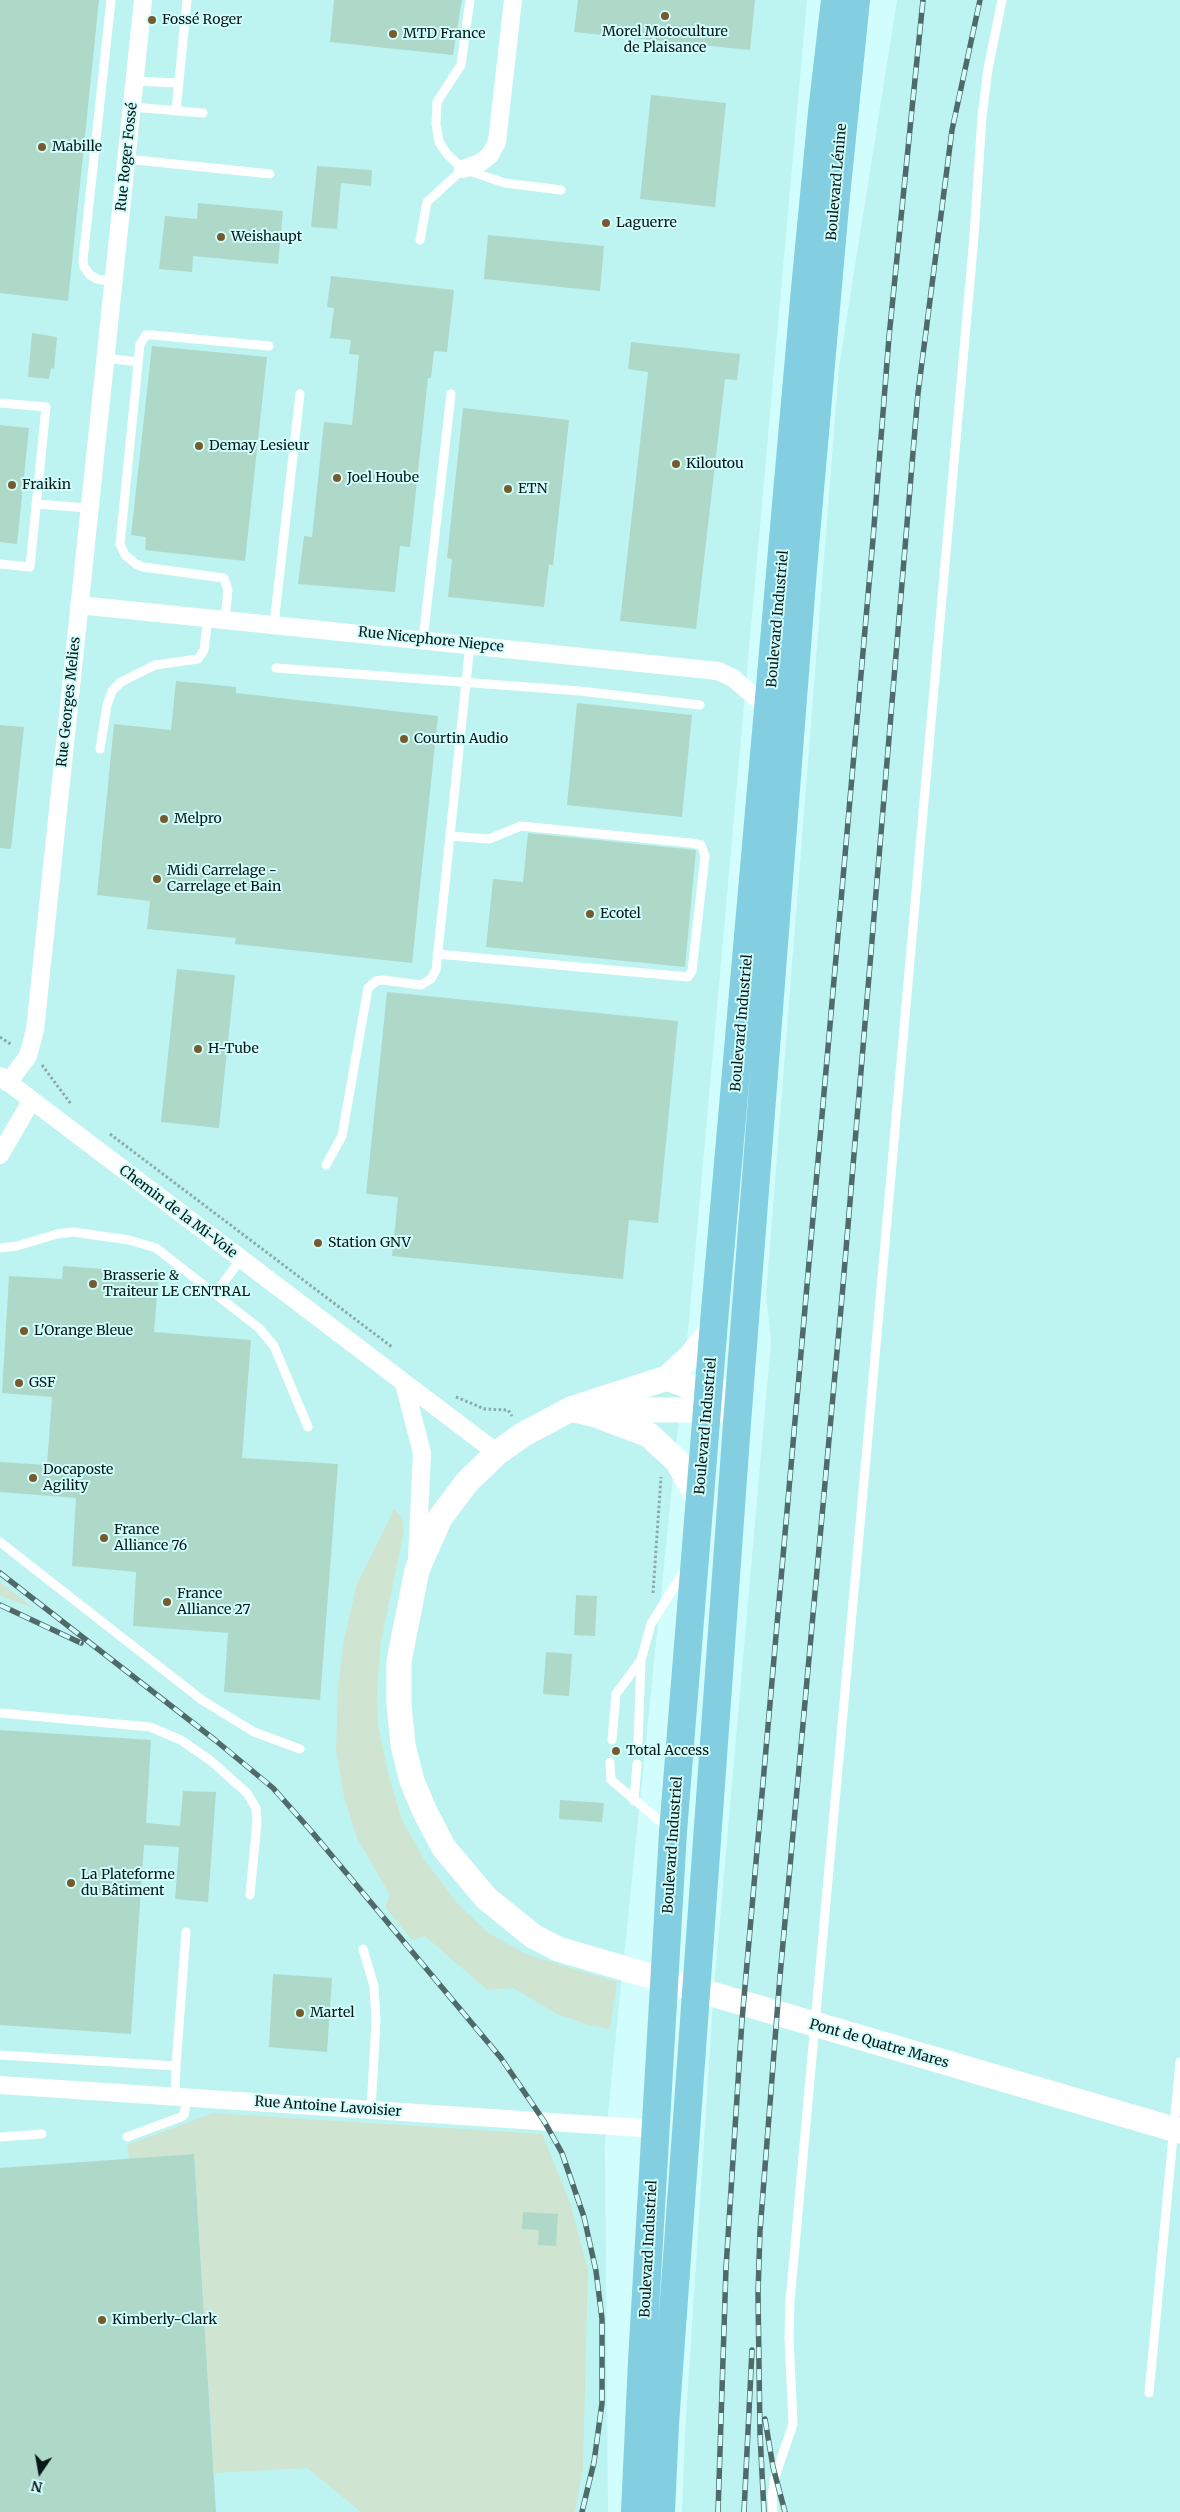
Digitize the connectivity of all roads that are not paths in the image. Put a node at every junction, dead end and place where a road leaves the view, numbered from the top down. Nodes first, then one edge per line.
1 (111, 0) edge
2 (143, 0) edge
3 (187, 0) edge
4 (470, 0) edge
5 (513, 0) edge
6 (835, 0) edge
7 (856, 0) edge
8 (1002, 0) edge
9 (135, 81) junction
10 (180, 82) junction
11 (132, 107) junction
12 (176, 111) junction
13 (202, 113) dead end
14 (126, 159) junction
15 (463, 170) junction
16 (270, 174) dead end
17 (561, 190) dead end
18 (420, 240) dead end
19 (113, 282) junction
20 (110, 315) joint
21 (801, 342) joint
22 (269, 346) dead end
23 (105, 358) junction
24 (138, 362) junction
25 (821, 365) joint
26 (300, 394) dead end
27 (451, 394) dead end
28 (0, 402) edge
29 (36, 504) junction
30 (89, 508) junction
31 (0, 564) edge
32 (79, 605) junction
33 (217, 618) junction
34 (274, 624) junction
35 (423, 640) junction
36 (470, 644) junction
37 (276, 668) dead end
38 (466, 683) junction
39 (700, 706) dead end
40 (770, 710) junction
41 (100, 749) dead end
42 (450, 836) junction
43 (437, 954) junction
44 (4, 1080) edge
45 (33, 1102) junction
46 (0, 1155) edge
47 (326, 1165) dead end
48 (0, 1248) edge
49 (240, 1259) junction
50 (215, 1294) junction
51 (714, 1327) junction
52 (667, 1378) junction
53 (404, 1383) junction
54 (740, 1386) junction
55 (710, 1401) junction
56 (571, 1409) junction
57 (596, 1414) junction
58 (737, 1423) junction
59 (308, 1427) dead end
60 (497, 1453) junction
61 (700, 1501) junction
62 (0, 1542) edge
63 (697, 1551) junction
64 (417, 1570) junction
65 (641, 1660) junction
66 (0, 1713) edge
67 (612, 1740) dead end
68 (638, 1742) dead end
69 (300, 1749) dead end
70 (610, 1762) dead end
71 (637, 1764) dead end
72 (634, 1801) junction
73 (673, 1832) junction
74 (250, 1895) dead end
75 (186, 1932) dead end
76 (363, 1949) dead end
77 (0, 2055) edge
78 (1180, 2062) edge
79 (176, 2066) junction
80 (0, 2086) edge
81 (181, 2098) junction
82 (371, 2110) junction
83 (656, 2130) junction
84 (1180, 2131) edge
85 (42, 2134) dead end
86 (0, 2137) edge
87 (127, 2138) dead end
88 (1149, 2393) dead end
89 (635, 2512) edge
90 (661, 2512) edge
91 (773, 2512) edge

1 - 19 lane
2 - 9 street, Rue Roger Fossé
3 - 10 lane
4 - 15 lane
5 - 15 street
6 - 21 main road, Boulevard Lénine
7 - 25 main road, Boulevard Lénine
8 - 91 lane
9 - 10 lane
9 - 11 street, Rue Roger Fossé
10 - 12 lane
11 - 12 lane
11 - 14 street, Rue Roger Fossé
12 - 13 lane
14 - 16 lane
14 - 19 street, Rue Roger Fossé
15 - 17 lane
15 - 18 lane
19 - 20 street, Rue Roger Fossé
20 - 23 street, Rue Georges Melies
21 - 40 main road, Boulevard Industriel
22 - 24 lane
23 - 24 lane
23 - 30 street, Rue Georges Melies
24 - 33 lane
25 - 54 main road, Boulevard Industriel
26 - 34 lane
27 - 35 lane
28 - 29 lane
29 - 30 lane
29 - 31 lane
30 - 32 street, Rue Georges Melies
32 - 33 street, Rue Nicephore Niepce
32 - 44 street, Rue Georges Melies
33 - 34 street, Rue Nicephore Niepce
33 - 41 lane
34 - 35 street, Rue Nicephore Niepce
35 - 36 street, Rue Nicephore Niepce
36 - 38 lane
36 - 40 street, Rue Nicephore Niepce
37 - 38 lane
38 - 39 lane
38 - 42 lane
40 - 51 main road, Boulevard Industriel
42 - 43 lane
42 - 43 lane
43 - 47 lane
44 - 45 street, Chemin de la Mi-Voie
45 - 46 street
45 - 49 street, Chemin de la Mi-Voie
48 - 50 lane
49 - 50 lane
49 - 53 street, Chemin de la Mi-Voie
50 - 59 lane
51 - 52 main road
51 - 55 main road, Boulevard Industriel
52 - 55 main road
52 - 56 main road, Pont de Quatre Mares
53 - 60 street, Chemin de la Mi-Voie
53 - 64 street
54 - 55 main road
54 - 58 main road, Boulevard Industriel
55 - 57 main road
55 - 58 main road
55 - 61 main road, Boulevard Industriel
56 - 57 main road
56 - 60 main road, Pont de Quatre Mares
57 - 61 main road
58 - 90 main road, Boulevard Industriel
60 - 64 main road, Pont de Quatre Mares
61 - 63 main road, Boulevard Industriel
62 - 69 lane
63 - 65 lane
63 - 73 main road, Boulevard Industriel
64 - 84 main road, Pont de Quatre Mares
65 - 67 lane
65 - 68 lane
66 - 74 lane
70 - 72 lane
71 - 72 lane
72 - 73 lane
73 - 83 main road, Boulevard Industriel
75 - 79 lane
76 - 82 lane
77 - 79 lane
78 - 88 lane
79 - 81 lane
80 - 81 street, Rue Antoine Lavoisier
81 - 82 street, Rue Antoine Lavoisier
81 - 87 lane
82 - 83 street, Rue Antoine Lavoisier
83 - 89 main road, Boulevard Industriel
85 - 86 lane

